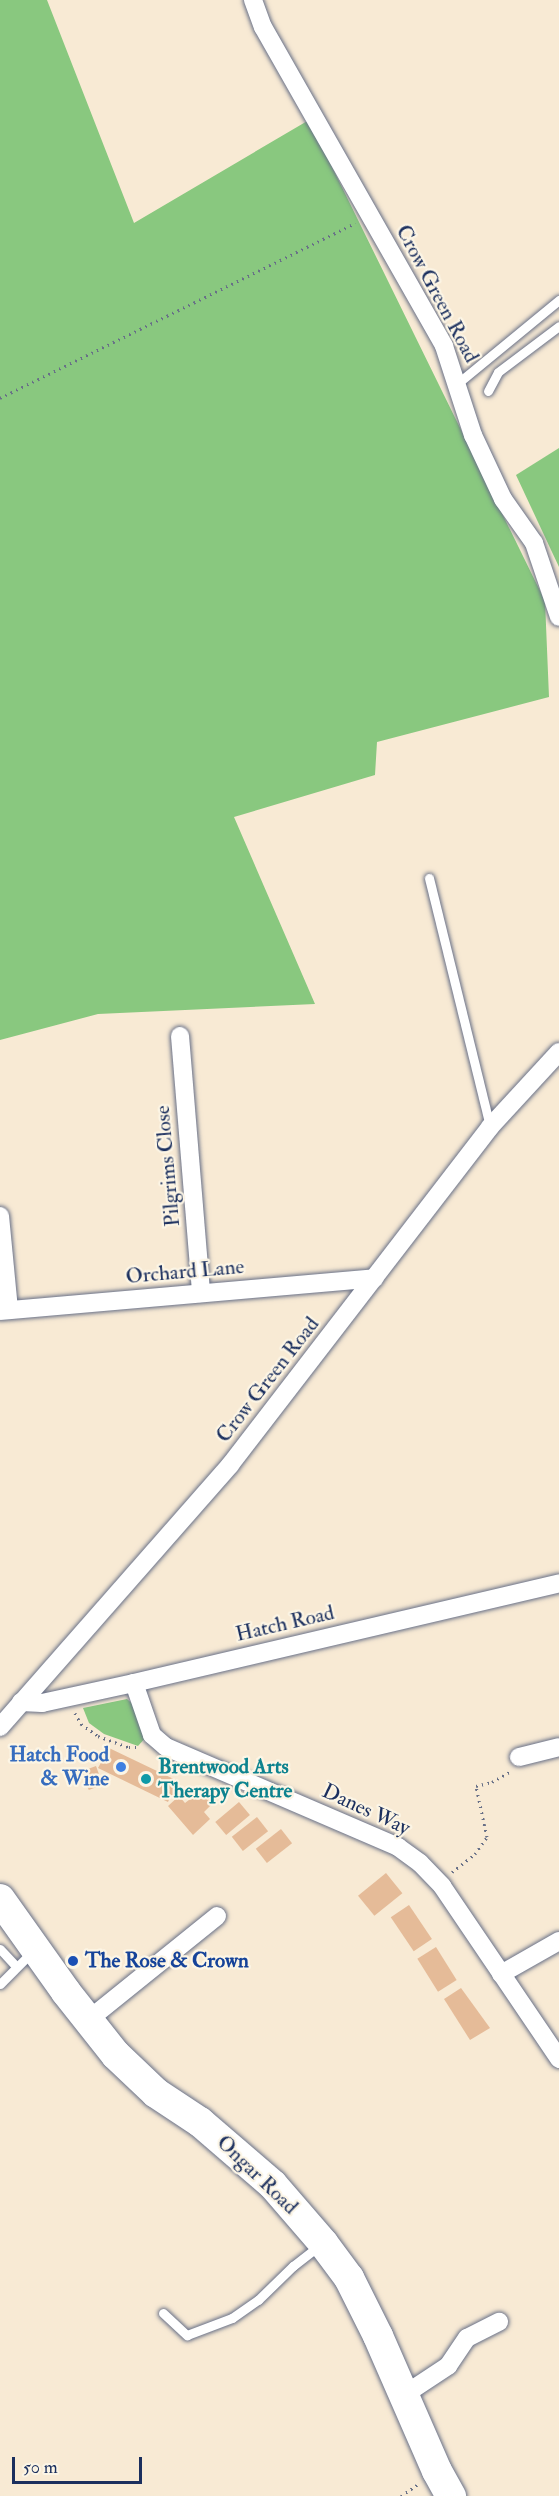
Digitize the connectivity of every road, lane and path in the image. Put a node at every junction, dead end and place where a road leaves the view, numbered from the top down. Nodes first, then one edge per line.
1 (253, 0) edge
2 (370, 216) junction
3 (559, 300) edge
4 (559, 326) edge
5 (458, 382) junction
6 (488, 392) dead end
7 (0, 398) edge
8 (558, 613) edge
9 (429, 878) dead end
10 (180, 1036) dead end
11 (559, 1052) edge
12 (490, 1127) junction
13 (0, 1216) edge
14 (375, 1278) junction
15 (201, 1293) junction
16 (4, 1311) edge
17 (559, 1583) edge
18 (134, 1683) junction
19 (66, 1698) junction
20 (21, 1702) junction
21 (0, 1727) edge
22 (166, 1747) junction
23 (559, 1748) edge
24 (519, 1757) joint
25 (438, 1883) junction
26 (0, 1899) edge
27 (217, 1916) dead end
28 (559, 1941) edge
29 (0, 1949) edge
30 (26, 1957) junction
31 (501, 1974) junction
32 (0, 1984) edge
33 (87, 2021) junction
34 (559, 2059) edge
35 (323, 2243) junction
36 (163, 2313) dead end
37 (500, 2322) dead end
38 (404, 2395) junction
39 (451, 2496) edge

1 - 2 street, Crow Green Road
2 - 5 street, Crow Green Road
2 - 7 path
3 - 5 lane
4 - 6 lane
5 - 8 street, Crow Green Road
9 - 12 lane
10 - 15 street, Pilgrims Close
11 - 12 street, Crow Green Road
12 - 14 street, Crow Green Road
13 - 16 street
14 - 15 street, Orchard Lane
14 - 20 street, Crow Green Road
15 - 16 street, Orchard Lane
17 - 18 street, Hatch Road
18 - 19 street, Hatch Road
18 - 22 street, Danes Way
19 - 20 street, Hatch Road
19 - 22 path
20 - 21 street, Crow Green Road
22 - 25 street, Danes Way
23 - 24 street
24 - 25 path
25 - 31 street, Danes Way
26 - 30 main road, Ongar Road
27 - 33 street
28 - 31 street
29 - 30 lane
30 - 32 lane
30 - 33 main road, Ongar Road
31 - 34 street, Danes Way
33 - 35 main road, Ongar Road
35 - 36 lane
35 - 38 main road, Ongar Road
37 - 38 street
38 - 39 main road, Ongar Road

